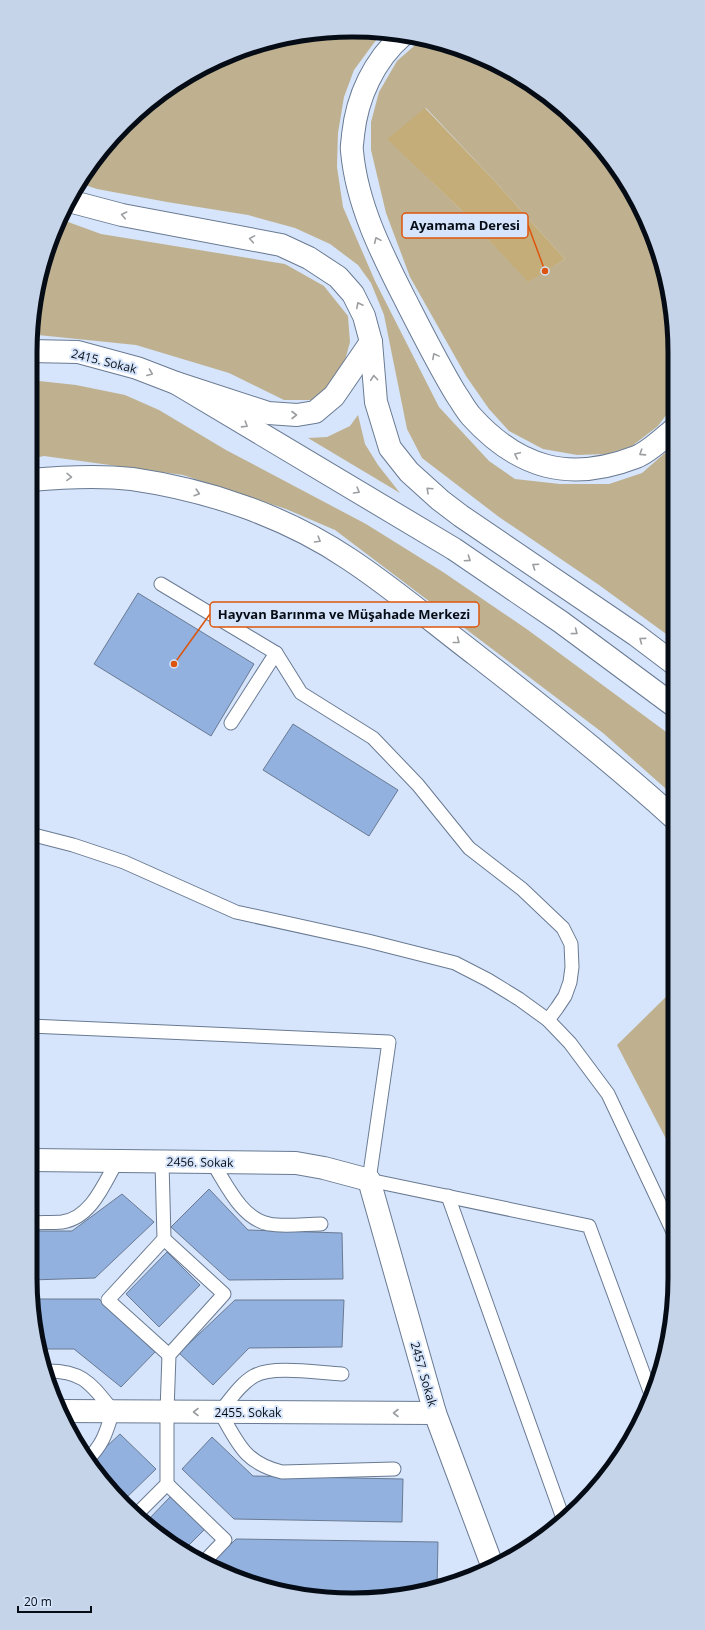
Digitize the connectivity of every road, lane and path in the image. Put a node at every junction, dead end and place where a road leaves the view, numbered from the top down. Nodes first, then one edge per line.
1 (398, 41) edge
2 (75, 203) edge
3 (371, 342) junction
4 (37, 351) edge
5 (176, 383) junction
6 (668, 434) edge
7 (37, 479) edge
8 (161, 584) dead end
9 (276, 653) junction
10 (668, 659) edge
11 (668, 701) edge
12 (231, 724) dead end
13 (668, 813) edge
14 (37, 836) edge
15 (548, 1020) junction
16 (37, 1026) edge
17 (37, 1160) edge
18 (117, 1161) junction
19 (162, 1162) junction
20 (212, 1162) junction
21 (369, 1180) junction
22 (448, 1196) junction
23 (668, 1221) edge
24 (37, 1222) edge
25 (321, 1224) dead end
26 (164, 1239) junction
27 (169, 1355) junction
28 (52, 1371) edge
29 (342, 1374) dead end
30 (648, 1387) edge
31 (67, 1411) edge
32 (113, 1411) junction
33 (166, 1411) junction
34 (220, 1412) junction
35 (435, 1413) junction
36 (92, 1455) edge
37 (394, 1468) dead end
38 (167, 1484) junction
39 (140, 1511) edge
40 (562, 1514) edge
41 (208, 1558) edge
42 (490, 1561) edge

6 -> 1 main road
3 -> 2 main road
5 -> 3 main road
10 -> 3 main road
4 -> 5 main road, 2415. Sokak
5 -> 11 main road
7 -> 13 main road
8 - 9 lane
9 - 12 lane
9 - 15 lane
14 - 15 lane
15 - 23 lane
16 - 21 lane
17 - 18 main road, 2456. Sokak
18 - 19 main road, 2456. Sokak
18 - 24 lane
19 - 20 main road, 2456. Sokak
19 - 26 lane
20 - 21 main road, 2456. Sokak
20 - 25 lane
21 - 22 lane
21 - 35 main road, 2457. Sokak
22 - 30 lane
22 - 40 lane
26 - 27 lane
26 - 27 lane
27 - 33 lane
28 - 32 lane
29 - 34 lane
31 - 32 main road, 2455. Sokak
32 - 33 main road, 2455. Sokak
32 - 36 lane
34 -> 33 main road, 2455. Sokak
33 - 38 lane
35 -> 34 main road, 2455. Sokak
34 - 37 lane
35 - 42 main road, 2457. Sokak
38 - 39 lane
38 - 41 lane

